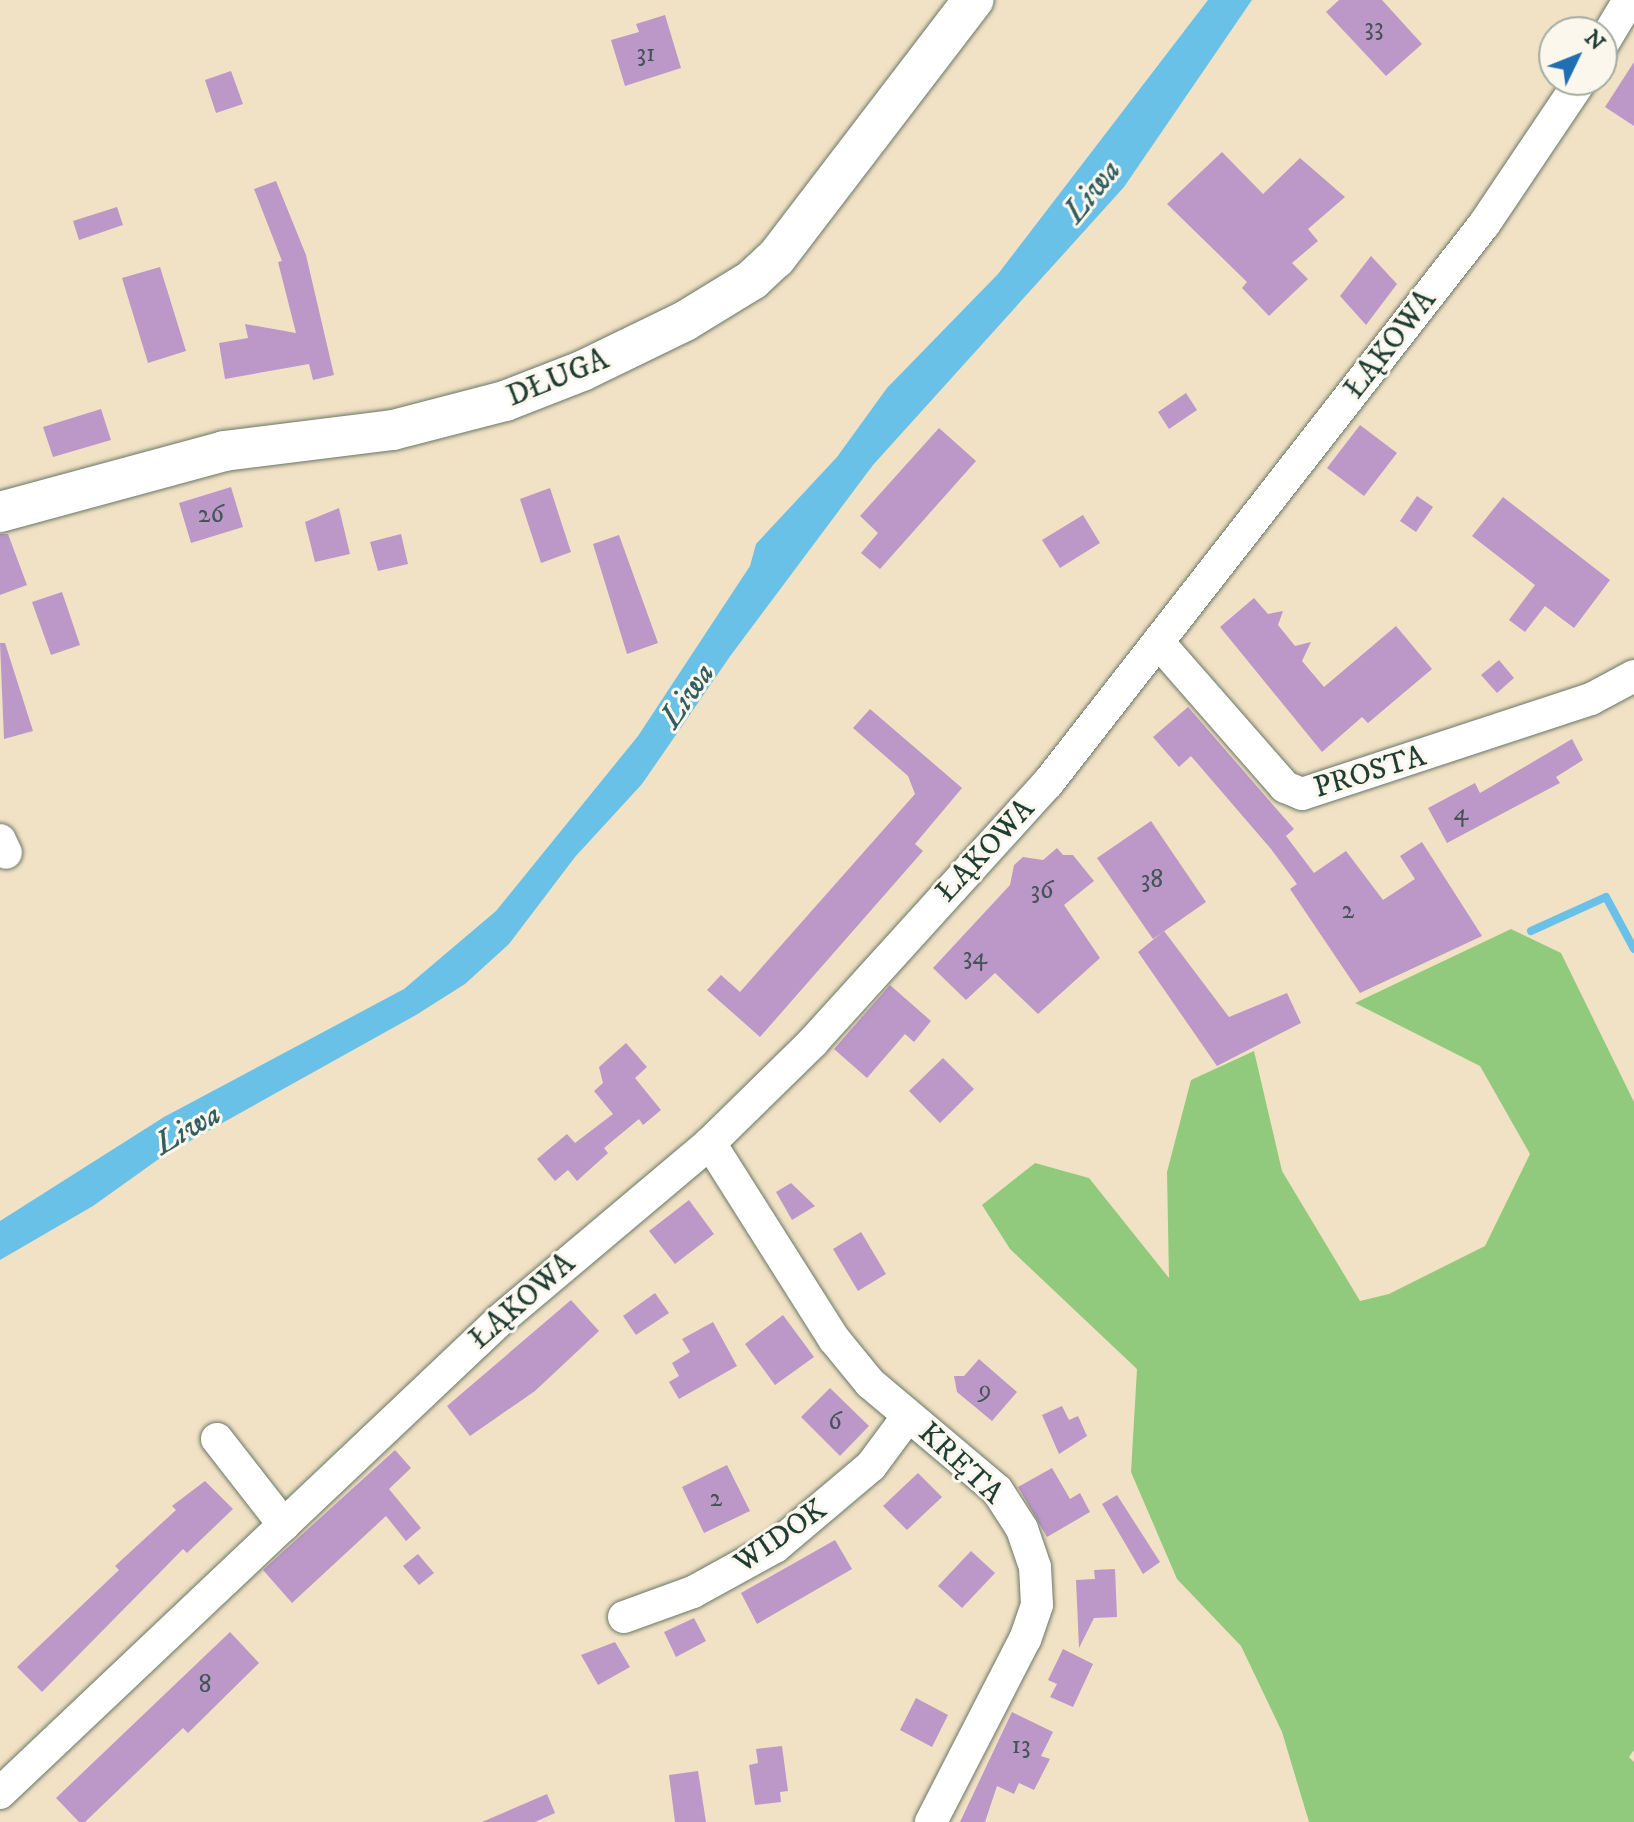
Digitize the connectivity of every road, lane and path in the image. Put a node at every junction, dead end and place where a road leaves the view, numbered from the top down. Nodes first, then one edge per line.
1 (973, 0) edge
2 (1629, 0) edge
3 (1618, 18) edge
4 (1570, 96) edge
5 (0, 512) edge
6 (1159, 643) junction
7 (1634, 676) edge
8 (710, 1143) junction
9 (908, 1416) junction
10 (217, 1439) dead end
11 (284, 1525) junction
12 (624, 1617) dead end
13 (0, 1793) edge
14 (931, 1822) edge

1 - 5 street, DŁUGA
2 - 3 street
4 - 6 street, ŁĄKOWA
6 - 7 street, PROSTA
6 - 8 street, ŁĄKOWA
8 - 9 street, KRĘTA
8 - 11 street, ŁĄKOWA
9 - 12 street, WIDOK
9 - 14 street, KRĘTA
10 - 11 street
11 - 13 street, ŁĄKOWA

